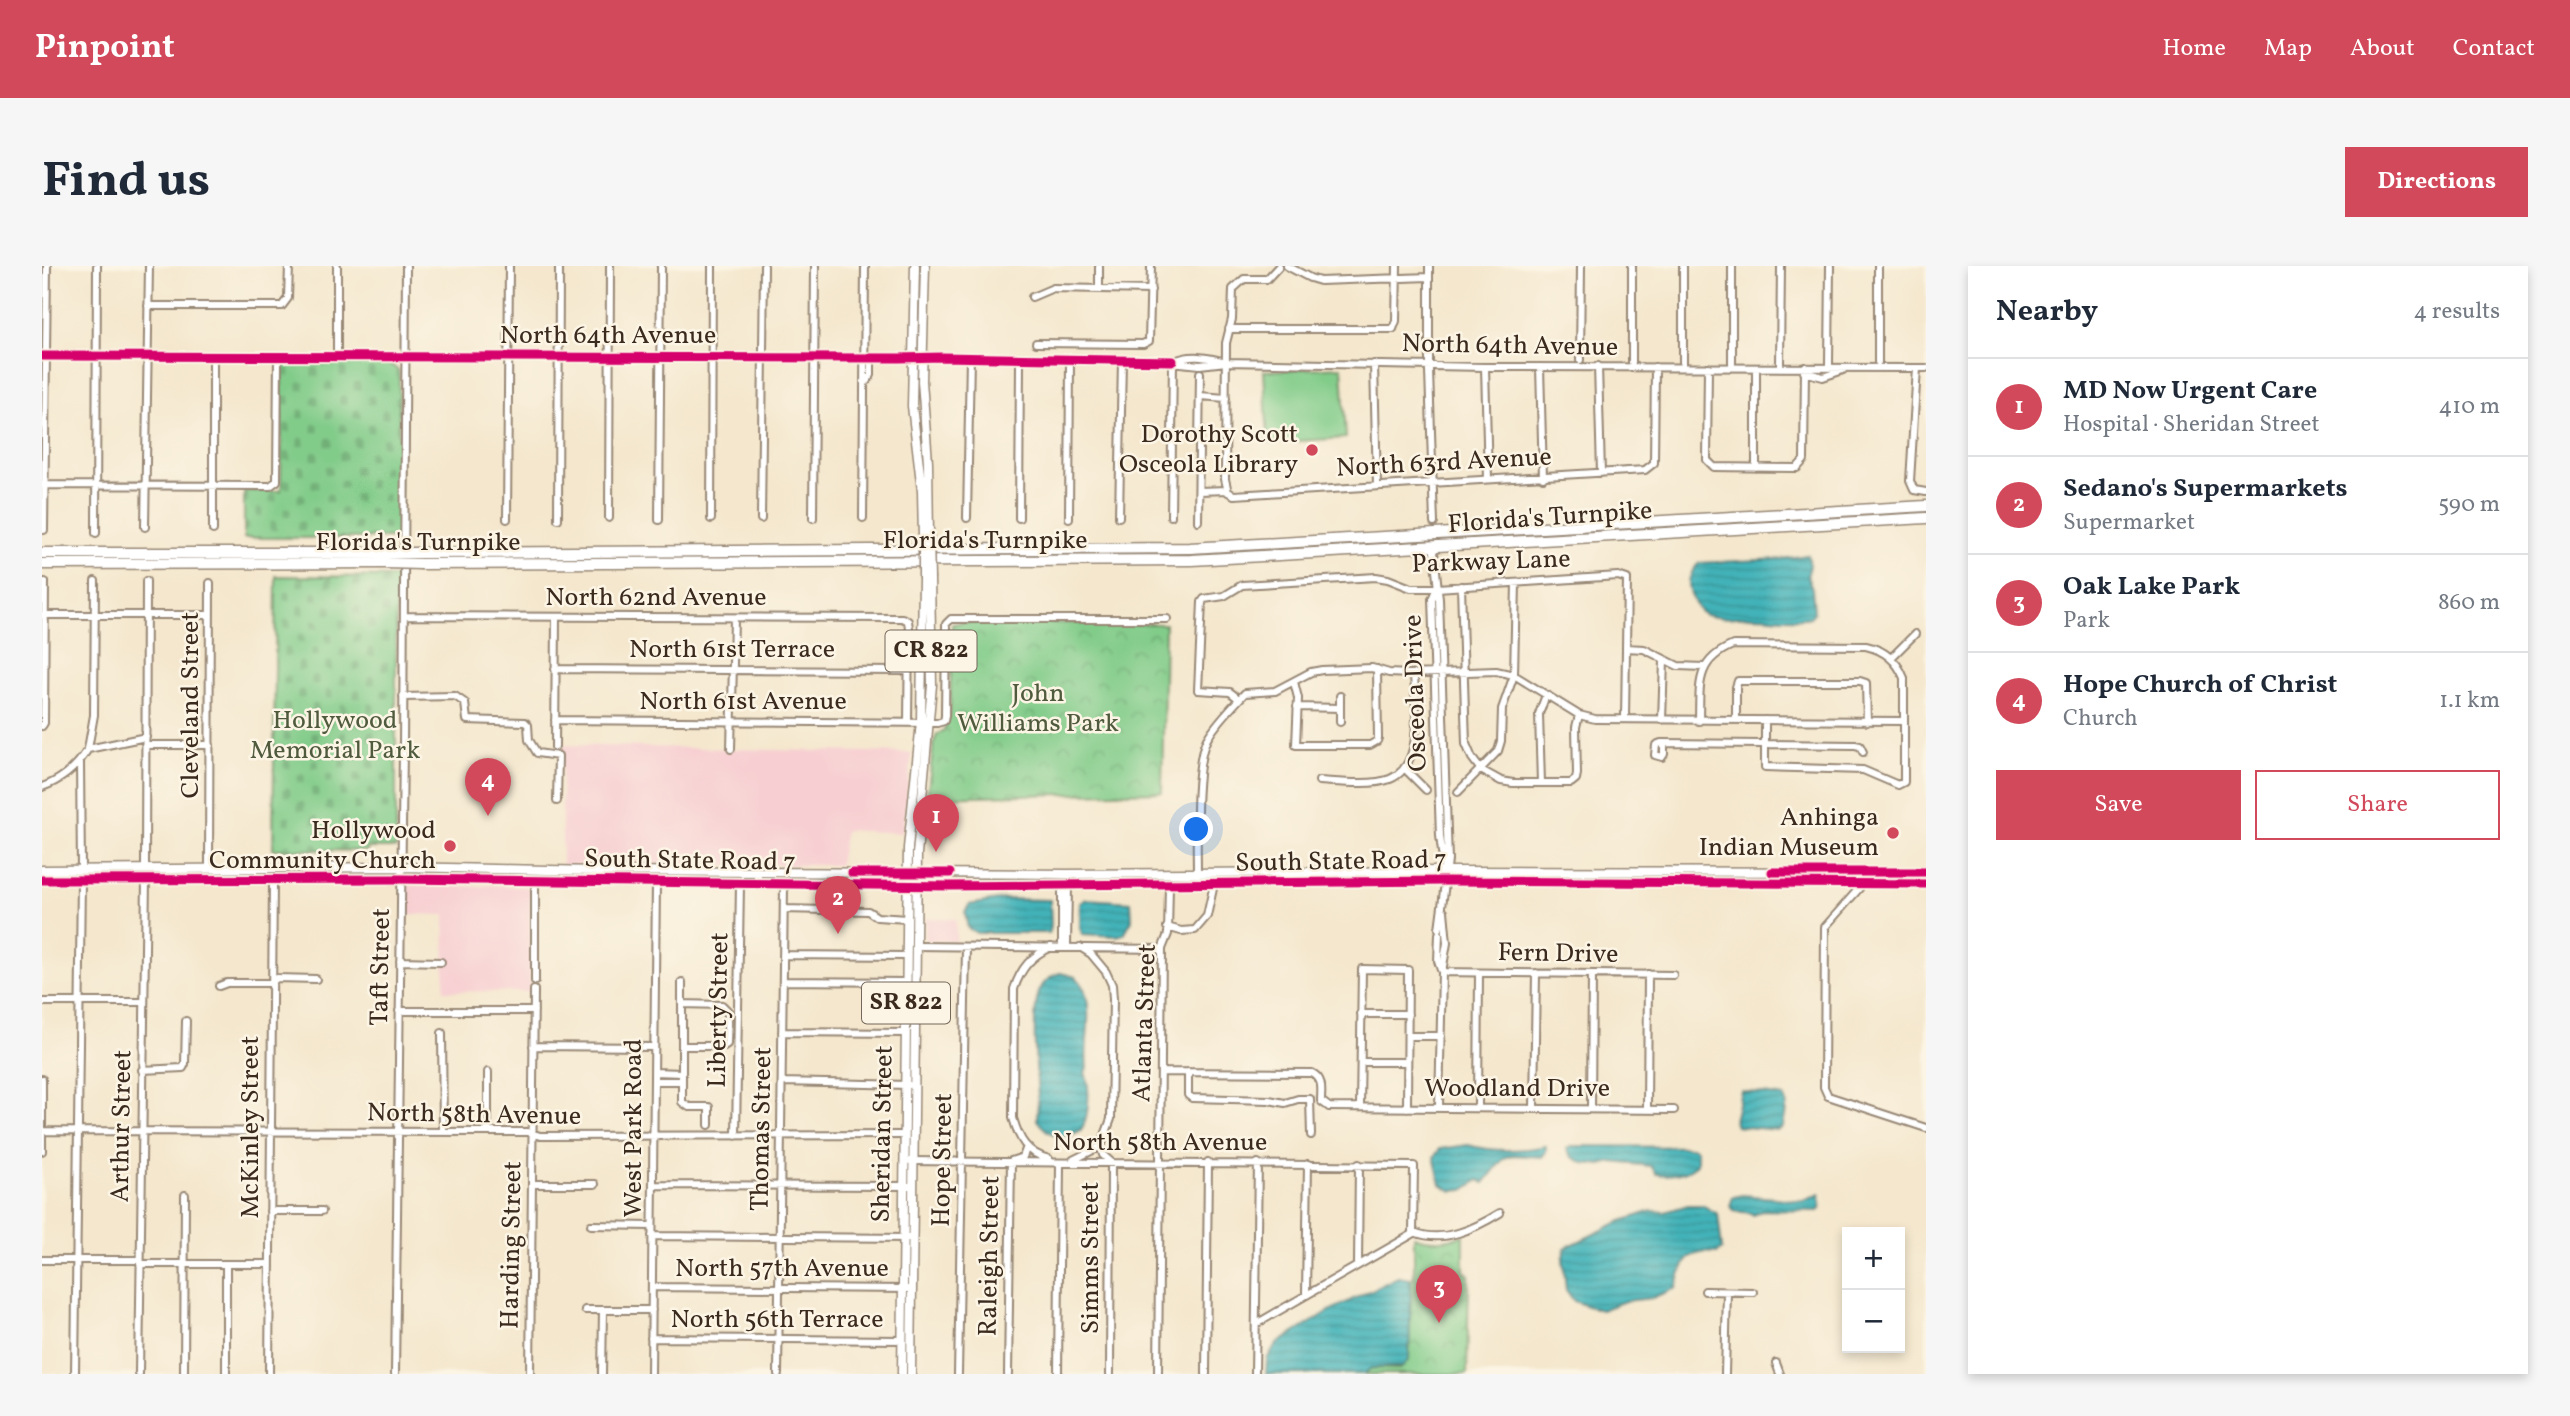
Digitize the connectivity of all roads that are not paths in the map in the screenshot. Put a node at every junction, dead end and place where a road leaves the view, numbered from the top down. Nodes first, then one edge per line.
1 (47, 266) edge
2 (97, 266) edge
3 (149, 266) edge
4 (289, 266) edge
5 (337, 266) edge
6 (406, 266) edge
7 (509, 266) edge
8 (559, 266) edge
9 (610, 266) edge
10 (661, 266) edge
11 (712, 266) edge
12 (764, 266) edge
13 (815, 266) edge
14 (865, 266) edge
15 (915, 266) edge
16 (925, 266) edge
17 (1099, 266) edge
18 (1151, 266) edge
19 (1279, 266) edge
20 (1287, 266) edge
21 (1397, 266) edge
22 (1429, 266) edge
23 (1581, 266) edge
24 (1632, 266) edge
25 (1684, 266) edge
26 (1732, 266) edge
27 (1781, 266) edge
28 (1830, 266) edge
29 (1878, 266) edge
30 (1397, 277) junction
31 (1429, 277) junction
32 (1099, 289) junction
33 (1151, 290) junction
34 (1032, 297) dead end
35 (148, 306) junction
36 (1228, 329) junction
37 (1036, 343) dead end
38 (148, 355) junction
39 (44, 356) edge
40 (97, 356) junction
41 (213, 356) junction
42 (278, 356) junction
43 (337, 356) junction
44 (406, 356) junction
45 (509, 356) junction
46 (559, 357) junction
47 (611, 357) junction
48 (661, 357) junction
49 (712, 357) junction
50 (922, 357) junction
51 (763, 358) junction
52 (815, 358) junction
53 (868, 358) junction
54 (912, 358) junction
55 (970, 358) junction
56 (1020, 359) junction
57 (1070, 360) junction
58 (1122, 360) junction
59 (1580, 360) dead end
60 (1173, 361) junction
61 (1226, 362) junction
62 (1428, 362) junction
63 (1632, 362) dead end
64 (1683, 362) dead end
65 (1878, 362) dead end
66 (1374, 363) junction
67 (1732, 363) dead end
68 (1780, 364) dead end
69 (1829, 364) dead end
70 (1598, 366) junction
71 (1485, 367) junction
72 (1540, 367) junction
73 (1655, 367) junction
74 (1708, 367) junction
75 (1756, 368) junction
76 (1917, 368) junction
77 (1926, 368) edge
78 (1805, 370) junction
79 (1200, 373) dead end
80 (1200, 397) junction
81 (1226, 398) junction
82 (1756, 468) junction
83 (1601, 473) junction
84 (1543, 478) junction
85 (1488, 479) junction
86 (1432, 483) junction
87 (43, 485) edge
88 (96, 485) junction
89 (145, 486) junction
90 (212, 486) junction
91 (1377, 486) junction
92 (1227, 490) junction
93 (1199, 491) junction
94 (1926, 492) edge
95 (1926, 506) edge
96 (1171, 516) dead end
97 (1119, 517) dead end
98 (1926, 517) edge
99 (609, 518) dead end
100 (813, 518) dead end
101 (863, 518) dead end
102 (967, 518) dead end
103 (1019, 518) dead end
104 (1069, 518) dead end
105 (507, 519) dead end
106 (558, 519) dead end
107 (711, 519) dead end
108 (761, 519) dead end
109 (659, 520) dead end
110 (1198, 521) dead end
111 (1434, 523) dead end
112 (145, 527) dead end
113 (44, 530) edge
114 (213, 530) dead end
115 (96, 533) dead end
116 (926, 537) junction
117 (1434, 552) dead end
118 (42, 553) edge
119 (386, 558) junction
120 (422, 558) junction
121 (42, 564) edge
122 (146, 581) dead end
123 (45, 582) dead end
124 (95, 582) dead end
125 (210, 583) dead end
126 (1516, 583) junction
127 (1461, 586) junction
128 (1437, 588) junction
129 (43, 615) edge
130 (95, 615) junction
131 (146, 615) junction
132 (210, 615) junction
133 (404, 616) junction
134 (556, 617) junction
135 (734, 619) junction
136 (1167, 619) dead end
137 (1915, 634) dead end
138 (1626, 648) junction
139 (1891, 658) junction
140 (1664, 662) junction
141 (1704, 667) junction
142 (555, 669) junction
143 (733, 669) junction
144 (1377, 670) junction
145 (908, 671) junction
146 (1464, 671) junction
147 (1438, 673) junction
148 (1415, 674) junction
149 (1514, 675) junction
150 (1294, 682) junction
151 (1546, 695) junction
152 (1340, 696) dead end
153 (403, 697) junction
154 (1239, 699) junction
155 (1297, 707) junction
156 (1340, 708) junction
157 (1579, 715) junction
158 (1625, 719) junction
159 (555, 720) junction
160 (1661, 720) junction
161 (1736, 720) junction
162 (1765, 720) junction
163 (732, 721) junction
164 (1699, 721) junction
165 (1904, 721) junction
166 (908, 722) junction
167 (926, 722) junction
168 (1340, 722) dead end
169 (1867, 722) junction
170 (42, 726) edge
171 (146, 741) junction
172 (1664, 743) dead end
173 (1765, 744) junction
174 (210, 745) junction
175 (555, 747) dead end
176 (88, 749) junction
177 (731, 749) dead end
178 (1863, 752) dead end
179 (80, 762) junction
180 (1404, 768) junction
181 (1481, 770) junction
182 (1319, 781) dead end
183 (1541, 783) junction
184 (42, 788) edge
185 (1426, 790) dead end
186 (1458, 792) dead end
187 (557, 801) dead end
188 (401, 867) junction
189 (145, 869) junction
190 (208, 869) junction
191 (285, 869) junction
192 (42, 870) edge
193 (81, 870) junction
194 (522, 870) junction
195 (545, 870) junction
196 (1445, 871) junction
197 (633, 872) junction
198 (668, 872) junction
199 (1583, 872) junction
200 (1783, 872) junction
201 (1926, 872) edge
202 (795, 873) junction
203 (907, 873) junction
204 (917, 873) junction
205 (1679, 873) junction
206 (1081, 874) junction
207 (1197, 874) junction
208 (401, 878) junction
209 (146, 879) junction
210 (197, 879) junction
211 (42, 880) edge
212 (81, 880) junction
213 (513, 880) junction
214 (536, 880) junction
215 (273, 881) junction
216 (621, 881) junction
217 (1445, 881) junction
218 (656, 882) junction
219 (1571, 882) junction
220 (1671, 883) junction
221 (1770, 883) junction
222 (740, 884) junction
223 (1169, 884) junction
224 (1214, 884) junction
225 (1863, 884) junction
226 (1926, 884) edge
227 (786, 885) junction
228 (907, 886) junction
229 (917, 886) junction
230 (1065, 886) junction
231 (1443, 907) junction
232 (784, 909) junction
233 (907, 919) junction
234 (1167, 927) junction
235 (1441, 935) junction
236 (916, 946) junction
237 (1051, 947) junction
238 (1065, 947) junction
239 (1080, 947) junction
240 (966, 948) junction
241 (1162, 949) junction
242 (783, 955) junction
243 (906, 956) junction
244 (400, 961) junction
245 (441, 962) dead end
246 (1442, 972) junction
247 (1479, 972) junction
248 (1536, 973) junction
249 (1592, 974) junction
250 (1648, 974) junction
251 (1673, 975) dead end
252 (316, 979) dead end
253 (535, 981) dead end
254 (783, 981) junction
255 (682, 982) dead end
256 (906, 982) junction
257 (271, 983) junction
258 (219, 986) dead end
259 (534, 990) dead end
260 (42, 1002) edge
261 (80, 1002) junction
262 (143, 1002) junction
263 (682, 1004) junction
264 (399, 1011) junction
265 (534, 1012) junction
266 (1361, 1014) junction
267 (1408, 1014) junction
268 (186, 1021) dead end
269 (782, 1032) junction
270 (442, 1033) dead end
271 (905, 1033) junction
272 (1408, 1036) junction
273 (1441, 1036) junction
274 (533, 1046) junction
275 (682, 1046) junction
276 (654, 1047) junction
277 (1361, 1062) junction
278 (1408, 1062) junction
279 (142, 1070) junction
280 (488, 1072) dead end
281 (654, 1072) junction
282 (1161, 1072) junction
283 (1188, 1072) junction
284 (682, 1073) junction
285 (42, 1079) edge
286 (654, 1081) junction
287 (682, 1081) junction
288 (782, 1083) junction
289 (910, 1085) junction
290 (1360, 1107) junction
291 (1407, 1108) junction
292 (1439, 1108) junction
293 (1478, 1108) junction
294 (1534, 1108) junction
295 (1591, 1109) junction
296 (1647, 1110) junction
297 (1674, 1110) dead end
298 (709, 1125) dead end
299 (1926, 1128) edge
300 (42, 1131) edge
301 (78, 1131) junction
302 (142, 1131) junction
303 (270, 1132) junction
304 (397, 1132) junction
305 (443, 1132) junction
306 (488, 1132) junction
307 (532, 1134) junction
308 (781, 1135) junction
309 (905, 1135) junction
310 (1311, 1135) dead end
311 (736, 1136) junction
312 (653, 1137) junction
313 (1101, 1146) junction
314 (1026, 1149) junction
315 (42, 1151) edge
316 (909, 1161) junction
317 (962, 1161) junction
318 (1011, 1161) junction
319 (1111, 1162) junction
320 (1161, 1162) junction
321 (1060, 1163) junction
322 (1208, 1163) junction
323 (1258, 1163) junction
324 (1308, 1164) junction
325 (1359, 1164) junction
326 (532, 1184) junction
327 (595, 1184) dead end
328 (653, 1185) junction
329 (780, 1186) junction
330 (909, 1186) junction
331 (185, 1195) dead end
332 (270, 1211) junction
333 (322, 1211) dead end
334 (1500, 1213) dead end
335 (591, 1225) dead end
336 (652, 1226) junction
337 (1413, 1233) junction
338 (652, 1236) junction
339 (780, 1237) junction
340 (908, 1238) junction
341 (42, 1259) edge
342 (76, 1259) junction
343 (140, 1262) junction
344 (269, 1264) junction
345 (184, 1265) junction
346 (226, 1265) junction
347 (1358, 1265) junction
348 (652, 1287) junction
349 (779, 1288) junction
350 (903, 1289) junction
351 (912, 1289) junction
352 (1705, 1292) dead end
353 (1727, 1292) junction
354 (1753, 1292) dead end
355 (1306, 1294) junction
356 (585, 1310) dead end
357 (604, 1310) junction
358 (652, 1310) junction
359 (1256, 1324) junction
360 (652, 1338) junction
361 (778, 1340) junction
362 (903, 1340) junction
363 (1776, 1363) dead end
364 (75, 1374) edge
365 (139, 1374) edge
366 (184, 1374) edge
367 (226, 1374) edge
368 (270, 1374) edge
369 (395, 1374) edge
370 (530, 1374) edge
371 (602, 1374) edge
372 (651, 1374) edge
373 (778, 1374) edge
374 (902, 1374) edge
375 (911, 1374) edge
376 (958, 1374) edge
377 (1008, 1374) edge
378 (1058, 1374) edge
379 (1110, 1374) edge
380 (1158, 1374) edge
381 (1206, 1374) edge
382 (1255, 1374) edge
383 (1725, 1374) edge
384 (1780, 1374) edge

1 - 39 street
2 - 40 street
3 - 35 street
4 - 35 street
5 - 43 street
6 - 44 street, Taft Street
7 - 45 street
8 - 46 street
9 - 47 street
10 - 48 street
11 - 49 street
12 - 51 street
13 - 52 street
14 - 53 street
15 - 54 main road, Sheridan Street / CR 822
16 - 50 main road, Sheridan Street / CR 822
17 - 32 street
18 - 33 street
19 - 36 street
20 - 30 street
21 - 30 street
22 - 31 street
23 - 59 street
24 - 63 street
25 - 64 street
26 - 67 street
27 - 68 street
28 - 69 street
29 - 65 street
30 - 31 street
30 - 36 street
31 - 62 street
32 - 33 street
32 - 34 street
33 - 37 street
35 - 38 street
36 - 61 street
38 - 40 street, North 64th Avenue
38 - 41 street, North 64th Avenue
38 - 89 street
39 - 40 street, North 64th Avenue
39 - 87 street
40 - 88 street
41 - 42 street, North 64th Avenue
41 - 90 street
42 - 43 street, North 64th Avenue
42 - 90 street
43 - 44 street, North 64th Avenue
44 - 45 street, North 64th Avenue
44 - 133 street, Taft Street
45 - 46 street, North 64th Avenue
45 - 105 street
46 - 47 street, North 64th Avenue
46 - 106 street
47 - 48 street, North 64th Avenue
47 - 99 street
48 - 49 street, North 64th Avenue
48 - 109 street
49 - 51 street, North 64th Avenue
49 - 107 street
50 - 54 street, North 64th Avenue
50 - 55 street, North 64th Avenue
50 - 116 main road, Sheridan Street / CR 822
51 - 52 street, North 64th Avenue
51 - 108 street
52 - 53 street, North 64th Avenue
52 - 100 street
53 - 54 street, North 64th Avenue
53 - 101 street
54 - 116 main road, Sheridan Street / CR 822
55 - 56 street, North 64th Avenue
55 - 102 street
56 - 57 street, North 64th Avenue
56 - 103 street
57 - 58 street, North 64th Avenue
57 - 104 street
58 - 60 street, North 64th Avenue
58 - 97 street
60 - 61 street, North 64th Avenue
60 - 96 street
61 - 66 street, North 64th Avenue
61 - 81 street
62 - 66 street, North 64th Avenue
62 - 71 street, North 64th Avenue
62 - 86 street
66 - 91 street
70 - 72 street, North 64th Avenue
70 - 73 street, North 64th Avenue
70 - 83 street
71 - 72 street, North 64th Avenue
71 - 85 street
72 - 84 street
73 - 74 street, North 64th Avenue
73 - 83 street, North 63rd Avenue
74 - 75 street, North 64th Avenue
74 - 82 street
75 - 78 street, North 64th Avenue
75 - 82 street
76 - 77 street, North 64th Avenue
76 - 78 street, North 64th Avenue
76 - 94 street
78 - 82 street
79 - 80 street
80 - 81 street
80 - 93 street
81 - 92 street
83 - 84 street, North 63rd Avenue
84 - 85 street, North 63rd Avenue
85 - 86 street, North 63rd Avenue
86 - 91 street, North 63rd Avenue
86 - 111 street
87 - 88 street
87 - 113 street
88 - 89 street
88 - 115 street
89 - 90 street
89 - 112 street
90 - 114 street
91 - 92 street, North 63rd Avenue
92 - 93 street
93 - 110 street
95 - 120 highway, Florida's Turnpike
98 - 120 highway, Florida's Turnpike
116 - 167 main road, Sheridan Street / CR 822, bridge
117 - 128 street, Osceola Drive
118 - 119 highway, Florida's Turnpike
119 - 120 highway, Florida's Turnpike, bridge
119 - 121 highway, Florida's Turnpike
122 - 131 street
123 - 129 street
124 - 130 street
125 - 132 street, Cleveland Street
126 - 127 street, Parkway Lane
126 - 138 street, Parkway Lane
126 - 149 street
127 - 128 street, Parkway Lane
127 - 146 street
128 - 147 street, Osceola Drive
128 - 154 street, Parkway Lane
129 - 130 street
129 - 170 street
130 - 131 street
130 - 176 street
131 - 132 street
131 - 171 street
132 - 174 street, Cleveland Street
133 - 134 street, North 62nd Avenue
133 - 153 street, Taft Street
134 - 135 street, North 62nd Avenue
134 - 142 street
135 - 143 street
135 - 145 street, North 62nd Avenue
136 - 167 street
137 - 139 street
138 - 140 street
138 - 158 street
139 - 141 street
139 - 165 street
140 - 141 street
140 - 160 street
141 - 164 street
142 - 143 street, North 61st Terrace
142 - 159 street
143 - 145 street, North 61st Terrace
143 - 163 street
144 - 148 street
144 - 150 street
144 - 155 street
145 - 166 street
146 - 147 street
146 - 149 street
146 - 181 street
147 - 148 street
147 - 196 street, Osceola Drive
148 - 180 street
149 - 151 street
149 - 181 street
150 - 154 street
150 - 155 street
151 - 157 street
151 - 183 street
152 - 156 street
153 - 187 street
153 - 188 street, Taft Street
154 - 207 street
155 - 156 street
156 - 168 street
157 - 158 street
157 - 183 street
158 - 160 street
159 - 163 street, North 61st Avenue
159 - 175 street
160 - 164 street
161 - 162 street
161 - 164 street
161 - 169 street
162 - 169 street
162 - 173 street
163 - 166 street, North 61st Avenue
163 - 177 street
165 - 169 street
165 - 173 street
166 - 167 street, North 61st Avenue
167 - 203 main road, Sheridan Street / CR 822
167 - 204 main road, Sheridan Street / CR 822
171 - 174 street
171 - 176 street
171 - 189 street
172 - 173 street
173 - 178 street
174 - 190 street, Cleveland Street
176 - 179 street
179 - 184 street
179 - 193 street
180 - 182 street
180 - 185 street
181 - 183 street
181 - 186 street
188 - 191 main road, South State Road 7
188 - 194 main road, South State Road 7
188 - 208 street, Taft Street
189 - 190 main road, South State Road 7
189 - 193 main road, South State Road 7
190 - 191 main road, South State Road 7
190 - 210 main road
191 - 215 main road
192 - 193 main road, South State Road 7
194 - 195 main road, South State Road 7
194 - 213 main road
195 - 197 main road, South State Road 7
195 - 214 main road
196 - 199 main road, South State Road 7
196 - 207 main road, South State Road 7
196 - 217 street, Osceola Drive
197 - 198 main road, South State Road 7
197 - 216 main road
198 - 202 main road, South State Road 7
198 - 218 main road
199 - 205 main road, South State Road 7
199 - 219 main road
200 - 201 main road, South State Road 7
200 - 205 main road, South State Road 7
200 - 221 main road
202 - 203 main road, South State Road 7
202 - 227 main road
203 - 204 main road, South State Road 7
203 - 228 main road, Sheridan Street / SR 822
204 - 206 main road, South State Road 7
204 - 229 main road, Sheridan Street / SR 822
205 - 220 main road
206 - 207 main road, South State Road 7
206 - 230 main road
208 - 213 main road, South State Road 7
208 - 215 main road, South State Road 7
208 - 244 street, Taft Street
209 - 210 main road, South State Road 7
209 - 212 main road, South State Road 7
209 - 262 street, Arthur Street
210 - 215 main road, South State Road 7
211 - 212 main road, South State Road 7
212 - 261 street
213 - 214 main road, South State Road 7
214 - 216 main road, South State Road 7
214 - 253 street
215 - 257 street, McKinley Street
216 - 218 main road, South State Road 7
217 - 219 main road, South State Road 7
217 - 224 main road, South State Road 7
217 - 231 street, Osceola Drive
218 - 222 main road, South State Road 7
218 - 276 street, West Park Road
219 - 220 main road, South State Road 7
220 - 221 main road, South State Road 7
221 - 225 main road, South State Road 7
222 - 227 main road, South State Road 7
222 - 311 street, Liberty Street
223 - 224 main road, South State Road 7
223 - 230 main road, South State Road 7
223 - 234 street, Atlanta Street
224 - 234 street
225 - 226 main road, South State Road 7
225 - 299 street
227 - 228 main road, South State Road 7
227 - 232 street, Thomas Street
228 - 229 main road, South State Road 7
228 - 233 main road, Sheridan Street / SR 822
229 - 230 main road, South State Road 7
229 - 236 main road, Sheridan Street / SR 822
230 - 238 street
231 - 235 street
231 - 235 street
232 - 233 street
232 - 242 street, Thomas Street
233 - 243 main road, Sheridan Street / SR 822
234 - 241 street, Atlanta Street
235 - 246 street
236 - 240 street
236 - 289 main road, Sheridan Street / SR 822
237 - 238 street
237 - 240 street
237 - 314 street
238 - 239 street
239 - 241 street
239 - 313 street
240 - 317 street, Hope Street
241 - 282 street, Atlanta Street
242 - 243 street
242 - 254 street, Thomas Street
243 - 256 main road, Sheridan Street / SR 822
244 - 245 street
244 - 264 street, Taft Street
246 - 247 street, Fern Drive
246 - 273 street
247 - 248 street, Fern Drive
247 - 293 street
248 - 249 street, Fern Drive
248 - 294 street
249 - 250 street, Fern Drive
249 - 295 street
250 - 251 street, Fern Drive
250 - 296 street
252 - 257 street
254 - 256 street
254 - 269 street, Thomas Street
255 - 263 street
256 - 271 main road, Sheridan Street / SR 822
257 - 258 street
257 - 303 street, McKinley Street
259 - 265 street, Harding Street
260 - 261 street
261 - 262 street
261 - 301 street
262 - 279 street, Arthur Street
263 - 275 street
263 - 275 street
264 - 265 street
264 - 304 street, Taft Street
265 - 274 street, Harding Street
266 - 267 street
266 - 267 street
266 - 277 street
267 - 272 street
268 - 279 street
269 - 271 street
269 - 288 street, Thomas Street
270 - 305 street
271 - 289 main road, Sheridan Street / SR 822
272 - 273 street
272 - 278 street
273 - 292 street
274 - 276 street
274 - 307 street, Harding Street
275 - 284 street
276 - 281 street, West Park Road
277 - 278 street
277 - 290 street
278 - 291 street
279 - 302 street, Arthur Street
280 - 306 street
281 - 284 street
281 - 286 street, West Park Road
282 - 283 street
282 - 320 street, Atlanta Street
283 - 290 street, Woodland Drive
283 - 310 street
284 - 287 street
285 - 300 street
286 - 287 street
286 - 312 street, West Park Road
287 - 298 street
288 - 289 street
288 - 308 street, Thomas Street
289 - 309 main road, Sheridan Street / SR 822
289 - 316 main road, Sheridan Street / SR 822
290 - 291 street, Woodland Drive
291 - 292 street, Woodland Drive
292 - 293 street, Woodland Drive
293 - 294 street, Woodland Drive
294 - 295 street, Woodland Drive
295 - 296 street, Woodland Drive
296 - 297 street, Woodland Drive
300 - 301 street, North 58th Avenue
300 - 315 street
301 - 302 street, North 58th Avenue
301 - 342 street
302 - 303 street, North 58th Avenue
302 - 343 street, Arthur Street
303 - 304 street, North 58th Avenue
303 - 332 street, McKinley Street
304 - 305 street, North 58th Avenue
304 - 369 street, Taft Street
305 - 306 street, North 58th Avenue
306 - 307 street, North 58th Avenue
307 - 312 street, North 58th Avenue
307 - 326 street, Harding Street
308 - 309 street, North 58th Avenue
308 - 311 street, North 58th Avenue
308 - 329 street, Thomas Street
309 - 316 main road, Sheridan Street / SR 822
311 - 312 street, North 58th Avenue
312 - 328 street, West Park Road
313 - 319 street, Simms Street
313 - 321 street
314 - 318 street, Raleigh Street
314 - 321 street
316 - 317 street, North 58th Avenue
316 - 330 main road, Sheridan Street / SR 822
317 - 318 street, North 58th Avenue
317 - 376 street, Hope Street
318 - 321 street, North 58th Avenue
318 - 377 street, Raleigh Street
319 - 320 street, North 58th Avenue
319 - 321 street, North 58th Avenue
319 - 379 street, Simms Street
320 - 322 street, North 58th Avenue
320 - 380 street, Atlanta Street
321 - 378 street
322 - 323 street, North 58th Avenue
322 - 381 street
323 - 324 street, North 58th Avenue
323 - 359 street
324 - 325 street, North 58th Avenue
324 - 355 street
325 - 337 street, North 58th Avenue
325 - 347 street
326 - 327 street
326 - 370 street, Harding Street
328 - 329 street
328 - 336 street, West Park Road
329 - 330 street
329 - 339 street, Thomas Street
330 - 340 main road, Sheridan Street / SR 822
331 - 345 street
332 - 333 street
332 - 344 street, McKinley Street
334 - 337 street
335 - 336 street
336 - 338 street, West Park Road
337 - 347 street
338 - 339 street
338 - 348 street, West Park Road
339 - 340 street
339 - 349 street, Thomas Street
340 - 350 main road, Sheridan Street / SR 822
340 - 351 main road, Sheridan Street / SR 822
341 - 342 street
342 - 343 street
342 - 364 street
343 - 345 street
343 - 365 street, Arthur Street
344 - 346 street
344 - 368 street, McKinley Street
345 - 346 street
345 - 366 street
346 - 367 street
347 - 355 street
348 - 349 street, North 57th Avenue
348 - 358 street, West Park Road
349 - 350 street, North 57th Avenue
349 - 361 street, Thomas Street
350 - 351 street, North 57th Avenue
350 - 362 main road, Sheridan Street / SR 822
351 - 375 main road, Sheridan Street / SR 822
352 - 353 street
353 - 354 street
353 - 383 street
355 - 359 street
356 - 357 street
357 - 358 street
357 - 371 street
358 - 360 street, West Park Road
359 - 382 street
360 - 361 street, North 56th Terrace
360 - 372 street, West Park Road
361 - 362 street, North 56th Terrace
361 - 373 street, Thomas Street
362 - 374 main road, Sheridan Street / SR 822
363 - 384 street

